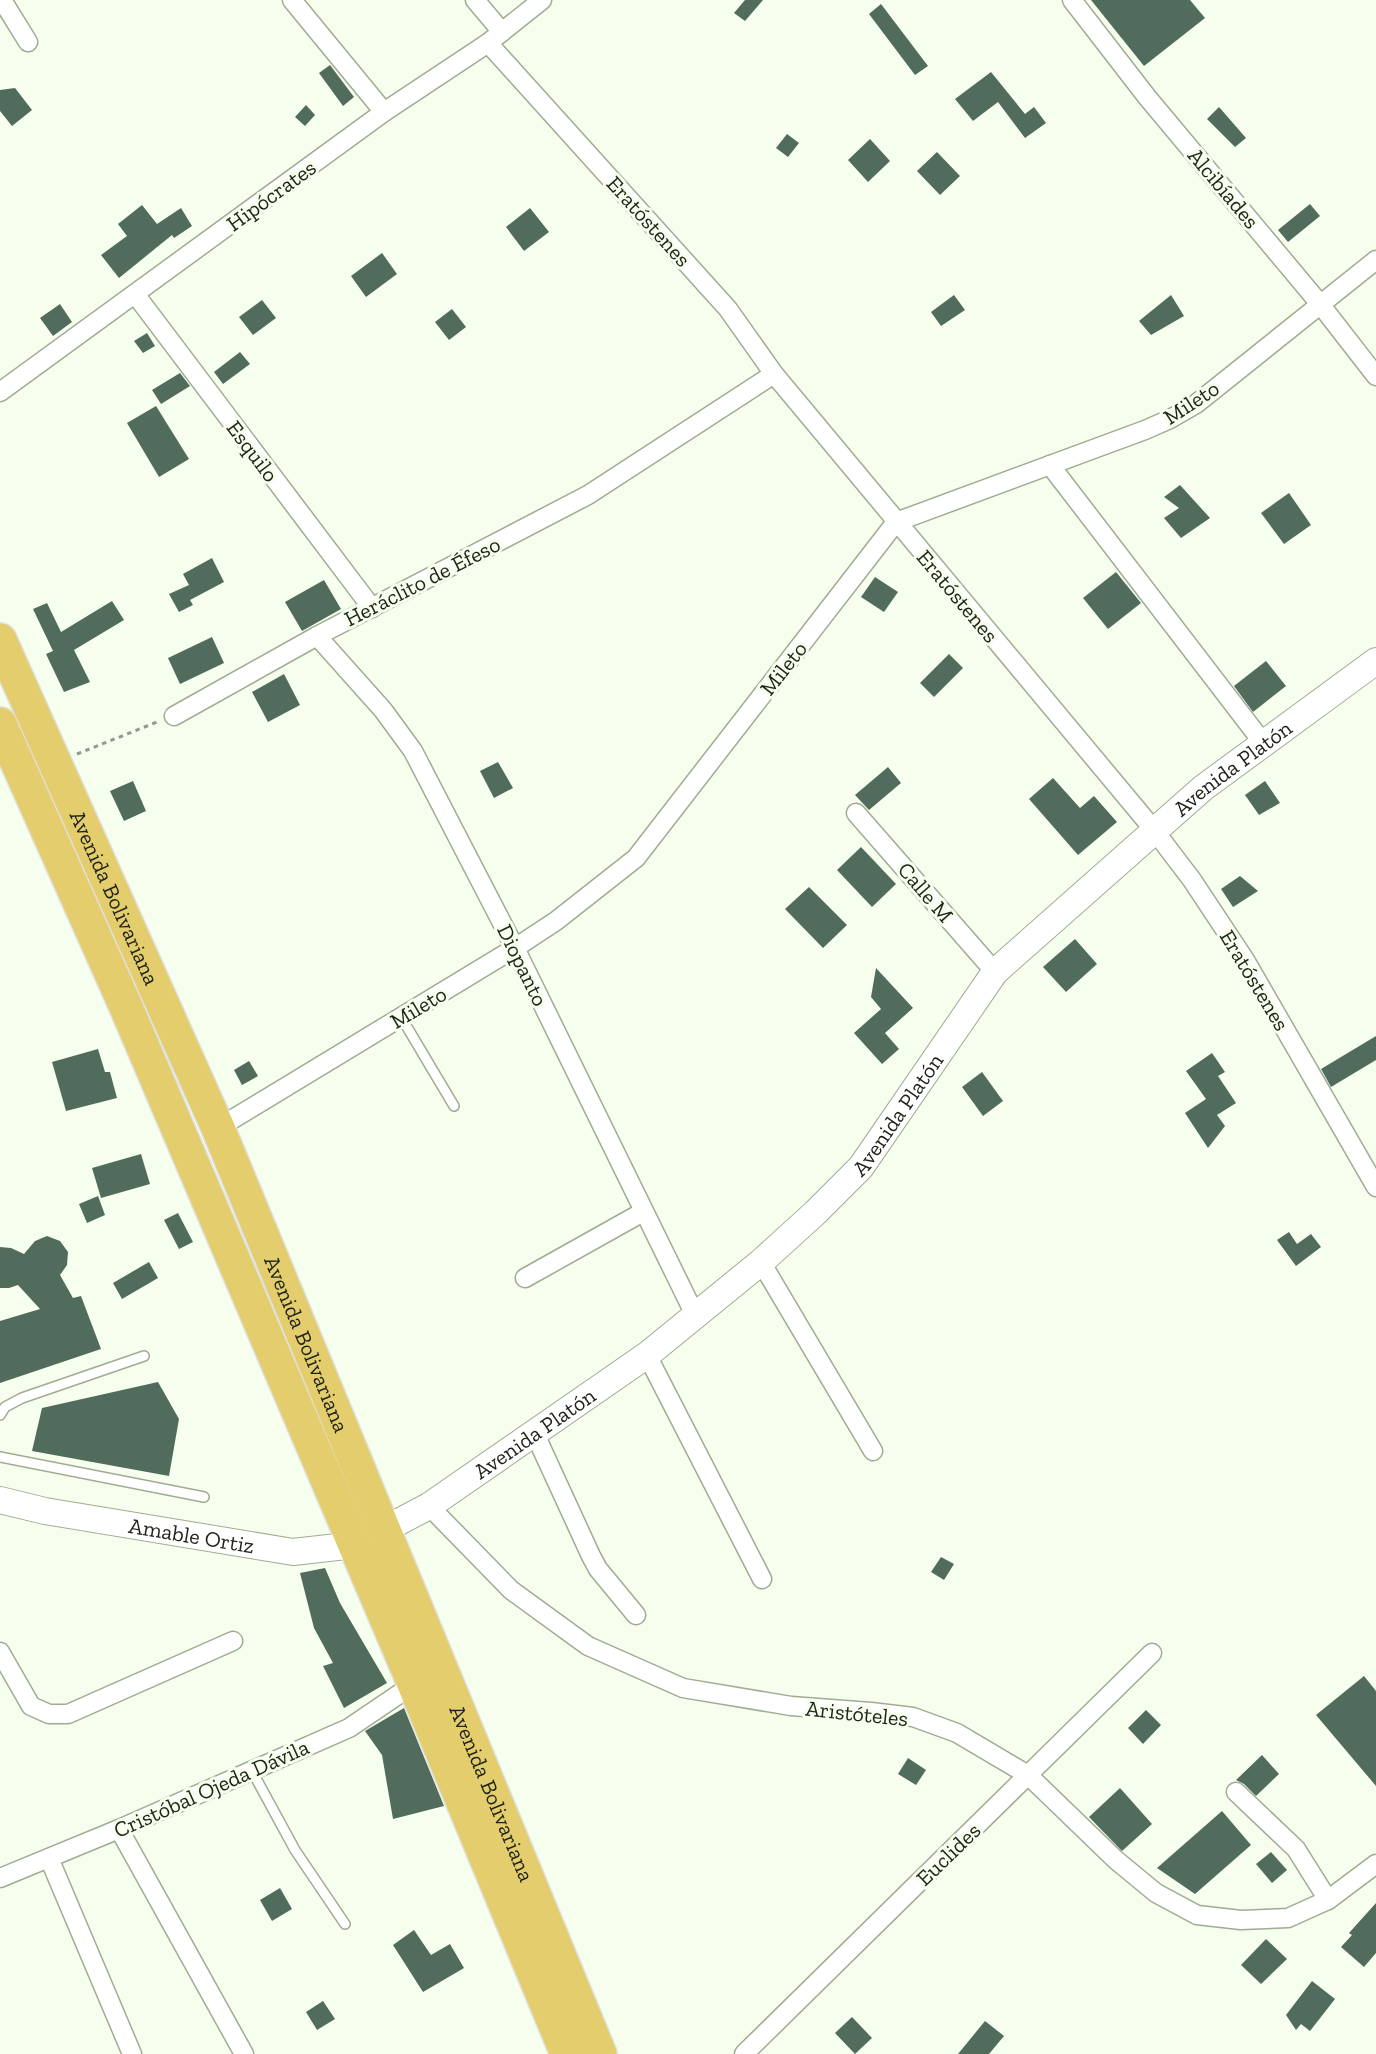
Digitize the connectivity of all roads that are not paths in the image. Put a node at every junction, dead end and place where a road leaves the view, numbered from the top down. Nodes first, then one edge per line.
1 (2, 0) edge
2 (292, 0) edge
3 (475, 0) edge
4 (543, 0) edge
5 (1072, 0) edge
6 (495, 37) junction
7 (28, 42) dead end
8 (384, 112) junction
9 (1376, 260) edge
10 (135, 294) junction
11 (1320, 304) junction
12 (774, 374) junction
13 (1376, 376) edge
14 (0, 392) edge
15 (1050, 465) junction
16 (896, 522) junction
17 (372, 608) junction
18 (317, 636) junction
19 (0, 640) edge
20 (1376, 661) edge
21 (174, 716) road end
22 (0, 724) edge
23 (1264, 744) junction
24 (856, 813) dead end
25 (1154, 830) junction
26 (515, 948) junction
27 (995, 972) junction
28 (401, 1017) junction
29 (454, 1106) dead end
30 (218, 1128) junction
31 (1376, 1187) edge
32 (643, 1212) junction
33 (761, 1262) junction
34 (525, 1278) dead end
35 (696, 1317) junction
36 (647, 1355) junction
37 (144, 1356) dead end
38 (0, 1415) edge
39 (534, 1432) junction
40 (873, 1451) dead end
41 (0, 1457) edge
42 (204, 1497) dead end
43 (3, 1503) edge
44 (429, 1506) junction
45 (369, 1537) junction
46 (762, 1579) dead end
47 (636, 1615) dead end
48 (233, 1641) dead end
49 (0, 1652) edge
50 (1152, 1653) dead end
51 (414, 1684) junction
52 (252, 1771) junction
53 (1028, 1775) junction
54 (1236, 1792) dead end
55 (119, 1829) junction
56 (49, 1858) junction
57 (1376, 1864) edge
58 (0, 1878) edge
59 (1328, 1900) junction
60 (345, 1924) dead end
61 (132, 2054) edge
62 (244, 2054) edge
63 (567, 2054) edge
64 (600, 2054) edge
65 (744, 2054) edge

1 - 7 street
2 - 8 street
3 - 6 street, Eratóstenes
4 - 6 street, Hipócrates
5 - 11 street, Alcibíades
6 - 8 street, Hipócrates
6 - 12 street, Eratóstenes
8 - 10 street, Hipócrates
9 - 11 street, Mileto
10 - 14 street, Hipócrates
10 - 17 street, Esquilo
11 - 13 street, Alcibíades
11 - 15 street, Mileto
12 - 16 street, Eratóstenes
12 - 17 street, Heráclito de Éfeso
15 - 16 street, Mileto
15 - 23 street
16 - 25 street, Eratóstenes
16 - 26 street, Mileto
17 - 18 street, Heráclito de Éfeso
18 - 21 street, Heráclito de Éfeso
18 - 26 street, Diopanto
19 - 30 highway, Avenida Bolivariana
20 - 23 street, Avenida Platón
22 - 45 highway, Avenida Bolivariana
23 - 25 street, Avenida Platón
24 - 27 street, Calle M
25 - 27 street, Avenida Platón
25 - 31 street, Eratóstenes
26 - 28 street, Mileto
26 - 32 street, Diopanto
27 - 33 street, Avenida Platón
28 - 29 lane
28 - 30 street, Mileto
30 - 45 highway, Avenida Bolivariana
32 - 34 street
32 - 35 street, Diopanto
33 - 35 street, Avenida Platón
33 - 40 street
35 - 36 street, Avenida Platón
36 - 39 street, Avenida Platón
36 - 46 street
37 - 38 lane
39 - 44 street, Avenida Platón
39 - 47 street
41 - 42 lane
43 - 45 street, Amable Ortiz
44 - 45 street, Avenida Platón
44 - 53 street, Aristóteles
45 - 51 highway, Avenida Bolivariana
45 - 64 highway, Avenida Bolivariana
48 - 49 street
50 - 53 street, Euclides
51 - 52 street, Cristóbal Ojeda Dávila
51 - 63 highway, Avenida Bolivariana
52 - 55 street, Cristóbal Ojeda Dávila
52 - 60 lane
53 - 59 street, Aristóteles
53 - 65 street, Euclides
54 - 59 street
55 - 56 street, Cristóbal Ojeda Dávila
55 - 62 street
56 - 58 street, Cristóbal Ojeda Dávila
56 - 61 street
57 - 59 street, Aristóteles

